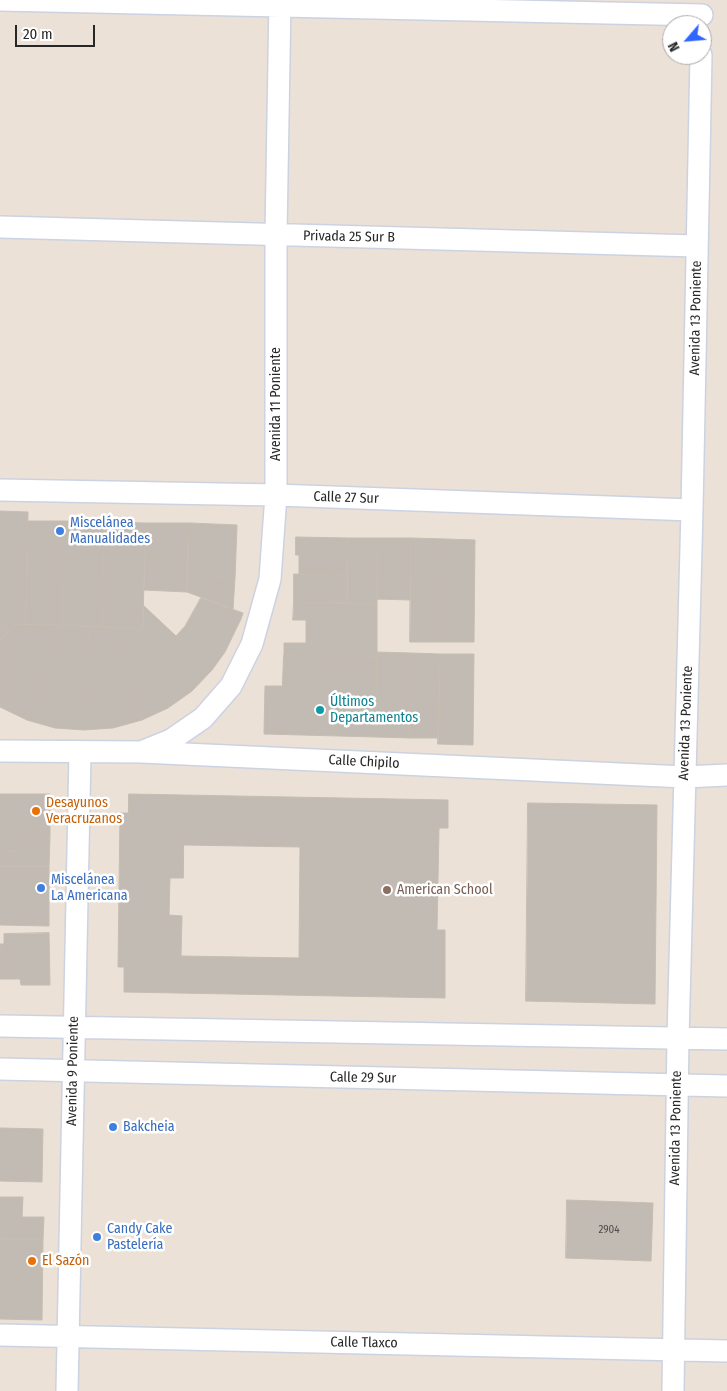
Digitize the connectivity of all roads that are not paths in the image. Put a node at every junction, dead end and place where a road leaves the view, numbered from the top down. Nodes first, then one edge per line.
1 (0, 0) edge
2 (280, 3) edge
3 (702, 13) edge
4 (701, 65) edge
5 (0, 227) edge
6 (276, 235) junction
7 (697, 246) junction
8 (0, 490) edge
9 (276, 496) junction
10 (692, 510) junction
11 (0, 742) edge
12 (10, 751) edge
13 (80, 752) junction
14 (141, 752) junction
15 (727, 775) edge
16 (685, 777) junction
17 (0, 1026) edge
18 (74, 1027) junction
19 (678, 1038) junction
20 (727, 1039) edge
21 (0, 1070) edge
22 (73, 1071) junction
23 (677, 1085) junction
24 (727, 1086) edge
25 (0, 1335) edge
26 (68, 1337) junction
27 (673, 1350) junction
28 (727, 1351) edge
29 (67, 1391) edge
30 (672, 1391) edge

1 - 2 street
2 - 3 street
2 - 6 street, Avenida 11 Poniente
4 - 7 street, Avenida 13 Poniente
5 - 6 street, Privada 25 Sur B
6 - 7 street, Privada 25 Sur B
6 - 9 street, Avenida 11 Poniente
7 - 10 street, Avenida 13 Poniente
8 - 9 street, Calle 27 Sur
9 - 10 street, Calle 27 Sur
9 - 14 street, Avenida 11 Poniente
10 - 16 street, Avenida 13 Poniente
11 - 12 street
12 - 13 street, Calle Chipilo
13 - 14 street, Calle Chipilo
13 - 18 street, Avenida 9 Poniente
14 - 16 street, Calle Chipilo
15 - 16 street, Calle Chipilo
16 - 19 street, Avenida 13 Poniente
17 - 18 street
18 - 19 street
18 - 22 street, Avenida 9 Poniente
19 - 20 street
19 - 23 street, Avenida 13 Poniente
21 - 22 street, Calle 29 Sur
22 - 23 street, Calle 29 Sur
22 - 26 street, Avenida 9 Poniente
23 - 24 street, Calle 29 Sur
23 - 27 street, Avenida 13 Poniente
25 - 26 street, Calle Tlaxco
26 - 27 street, Calle Tlaxco
26 - 29 street, Avenida 9 Poniente
27 - 28 street, Calle Tlaxco
27 - 30 street, Avenida 13 Poniente

